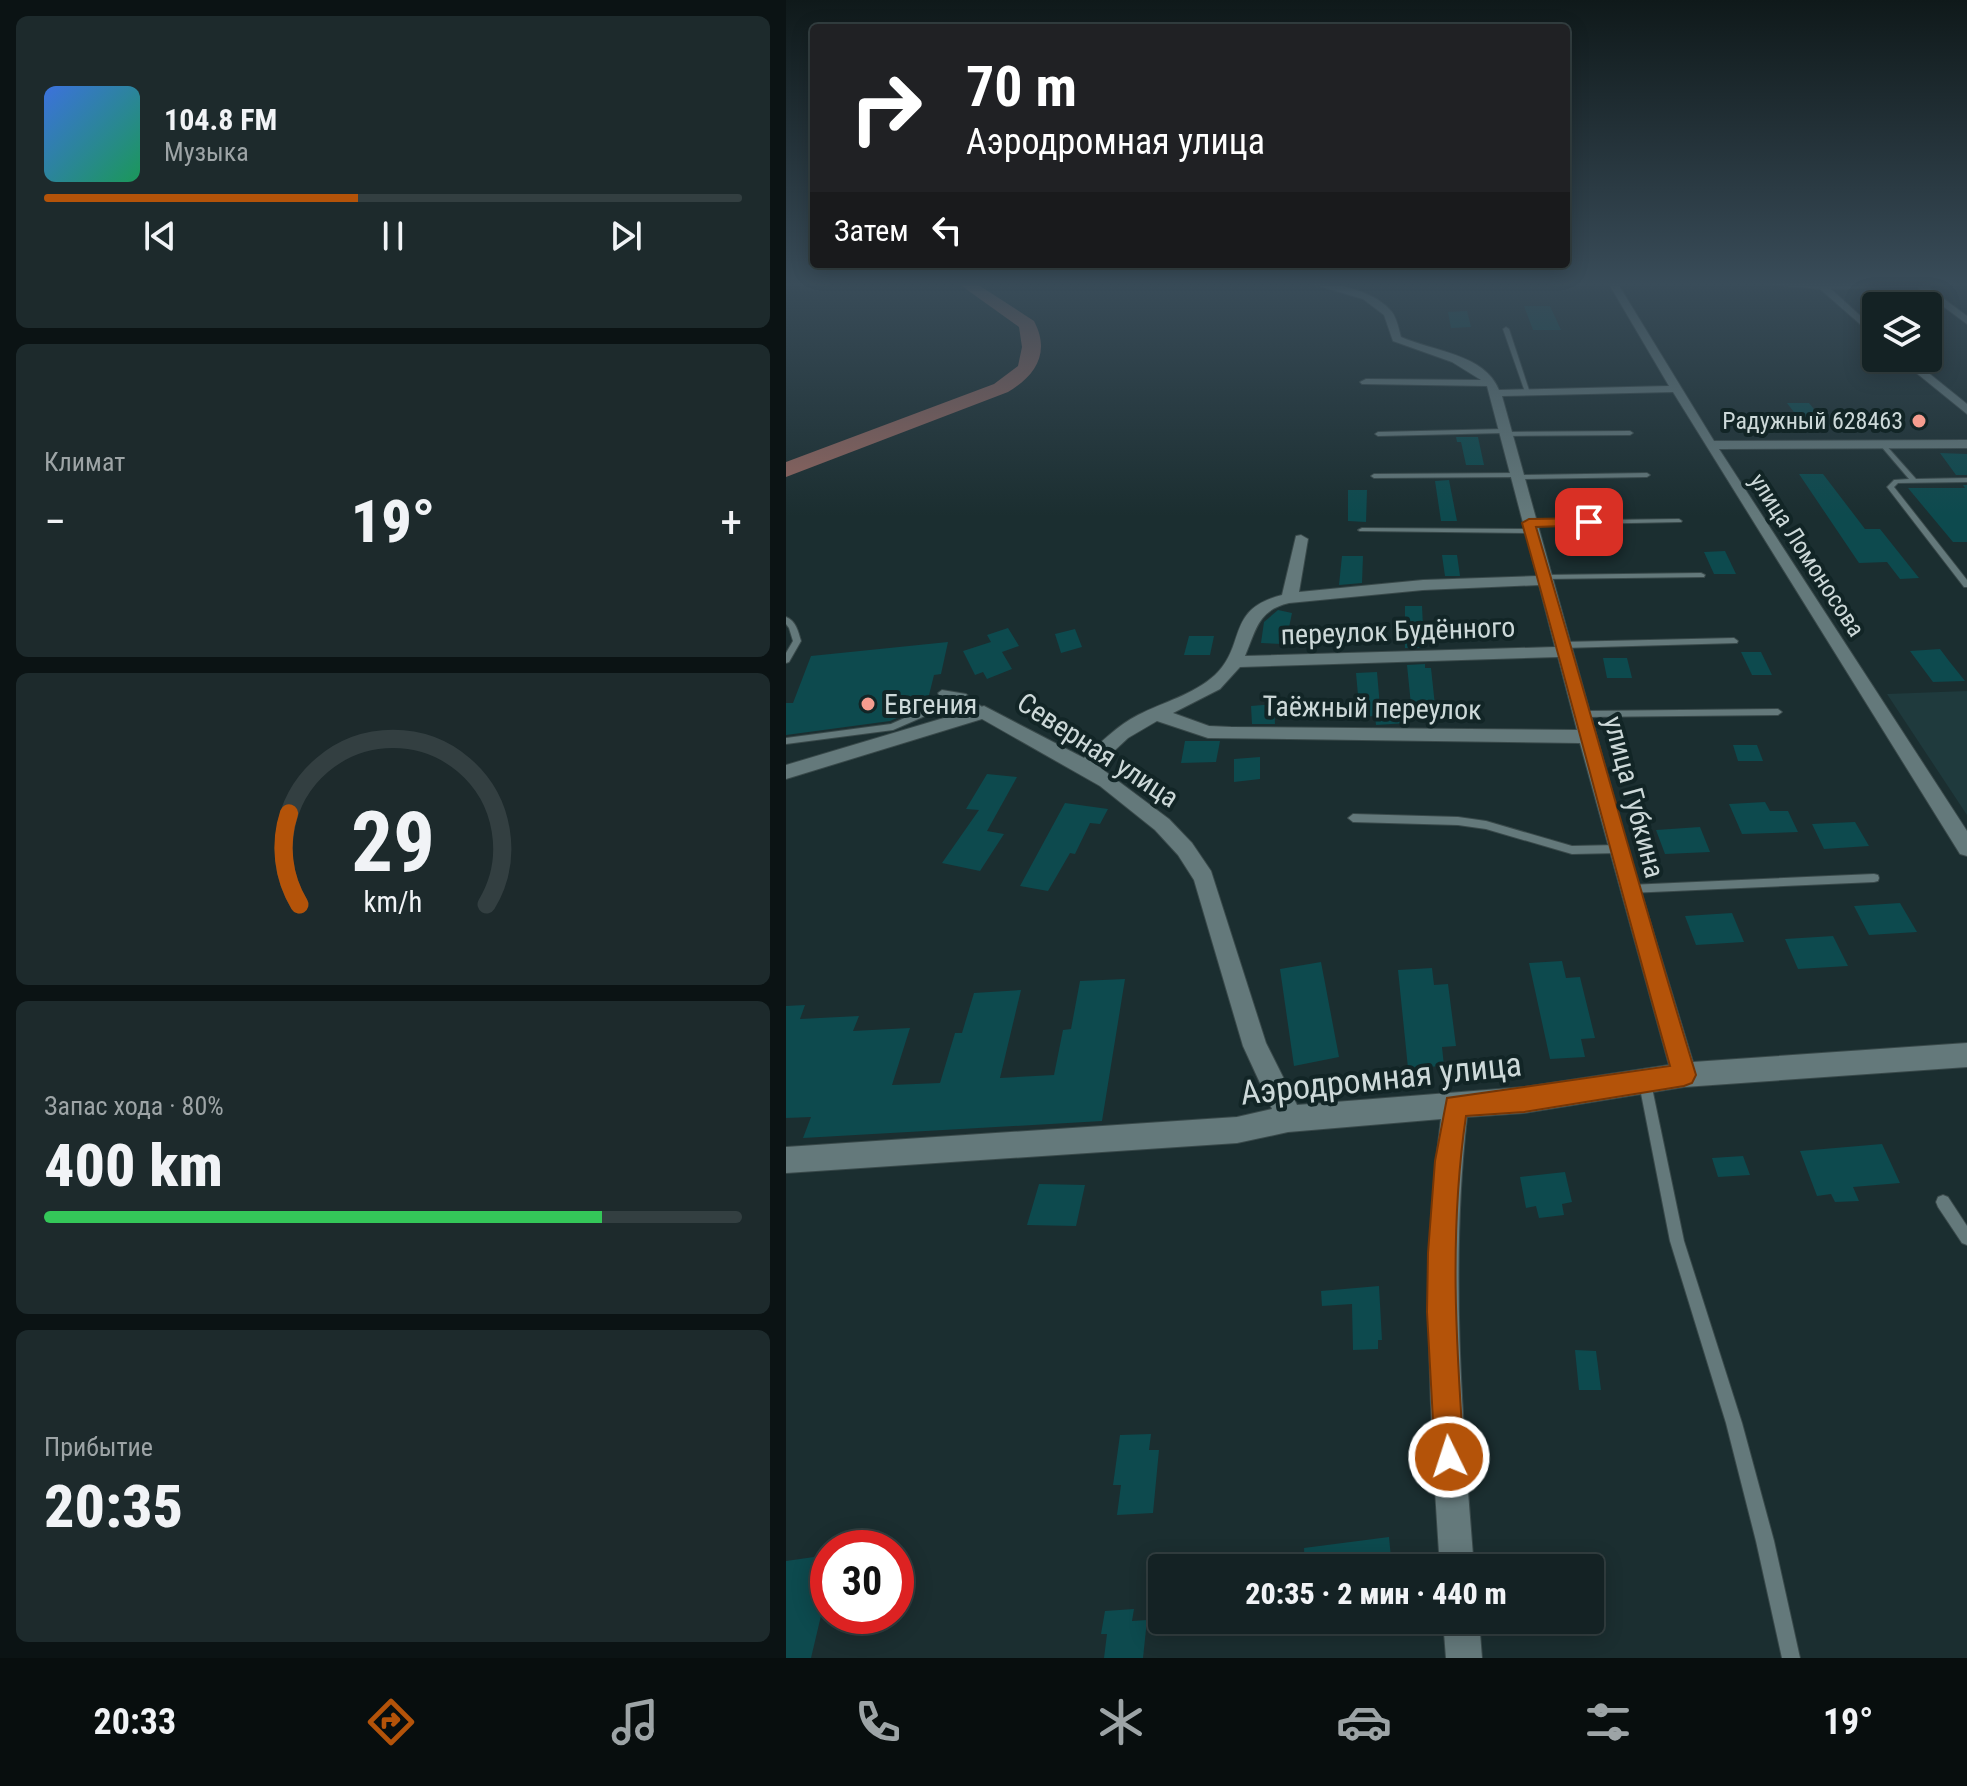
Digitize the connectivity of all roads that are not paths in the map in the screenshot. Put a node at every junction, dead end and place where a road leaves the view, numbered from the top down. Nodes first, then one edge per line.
1 (1461, 361) edge
2 (1517, 361) edge
3 (1660, 361) edge
4 (1920, 372) edge
5 (1366, 382) dead end
6 (1493, 388) junction
7 (1676, 389) junction
8 (1528, 392) junction
9 (1967, 410) edge
10 (1505, 432) junction
11 (1630, 433) dead end
12 (1378, 434) dead end
13 (1882, 444) junction
14 (1967, 444) edge
15 (1710, 445) junction
16 (1647, 475) dead end
17 (1374, 476) dead end
18 (1516, 476) junction
19 (1914, 480) junction
20 (1967, 480) edge
21 (1679, 521) dead end
22 (1530, 527) junction
23 (1362, 530) dead end
24 (1301, 539) dead end
25 (1701, 575) dead end
26 (1544, 578) junction
27 (1967, 585) edge
28 (1289, 598) junction
29 (786, 619) edge
30 (1734, 641) dead end
31 (1564, 648) junction
32 (786, 660) edge
33 (1233, 662) junction
34 (942, 693) dead end
35 (963, 696) junction
36 (984, 712) junction
37 (1778, 712) dead end
38 (1156, 714) junction
39 (1584, 714) junction
40 (1590, 736) junction
41 (786, 741) edge
42 (1084, 769) junction
43 (786, 772) edge
44 (1353, 818) dead end
45 (1967, 848) edge
46 (1618, 849) junction
47 (1874, 878) dead end
48 (1629, 889) junction
49 (1967, 1055) edge
50 (1684, 1075) junction
51 (1644, 1082) junction
52 (1456, 1106) junction
53 (1288, 1119) junction
54 (791, 1161) edge
55 (1943, 1202) dead end
56 (1967, 1238) edge
57 (1456, 1554) edge
58 (1462, 1634) edge
59 (1464, 1658) edge
60 (1791, 1658) edge

1 - 6 street
2 - 8 lane
3 - 7 street, улица Ломоносова
4 - 9 street
5 - 6 street
6 - 8 street
6 - 10 street, улица Губкина
7 - 8 street
7 - 15 street, улица Ломоносова
10 - 11 lane
10 - 12 lane
10 - 18 street, улица Губкина
13 - 14 street
13 - 15 street
13 - 19 lane
15 - 45 street, улица Ломоносова
16 - 18 lane
17 - 18 lane
18 - 22 street, улица Губкина
19 - 20 lane
19 - 27 lane
21 - 22 lane
22 - 23 lane
22 - 26 street, улица Губкина
24 - 28 street
25 - 26 lane
26 - 28 street
26 - 31 street, улица Губкина
28 - 33 street
29 - 32 lane
30 - 31 lane, переулок Будённого
31 - 33 street, переулок Будённого
31 - 39 street, улица Губкина
33 - 38 street
34 - 35 lane
35 - 36 lane
35 - 41 lane
36 - 42 street, Северная улица
36 - 43 street, Северная улица
37 - 39 lane
38 - 40 street, Таёжный переулок
38 - 42 street
39 - 40 street, улица Губкина
40 - 46 street, улица Губкина
42 - 53 street, Северная улица
44 - 46 lane
46 - 48 street, улица Губкина
47 - 48 lane
48 - 50 street, улица Губкина
49 - 50 street, Аэродромная улица
50 - 51 street, Аэродромная улица
51 - 52 street, Аэродромная улица
51 - 60 lane
52 - 53 street, Аэродромная улица
52 - 57 street
53 - 54 street, Аэродромная улица
55 - 56 lane
58 - 59 street

